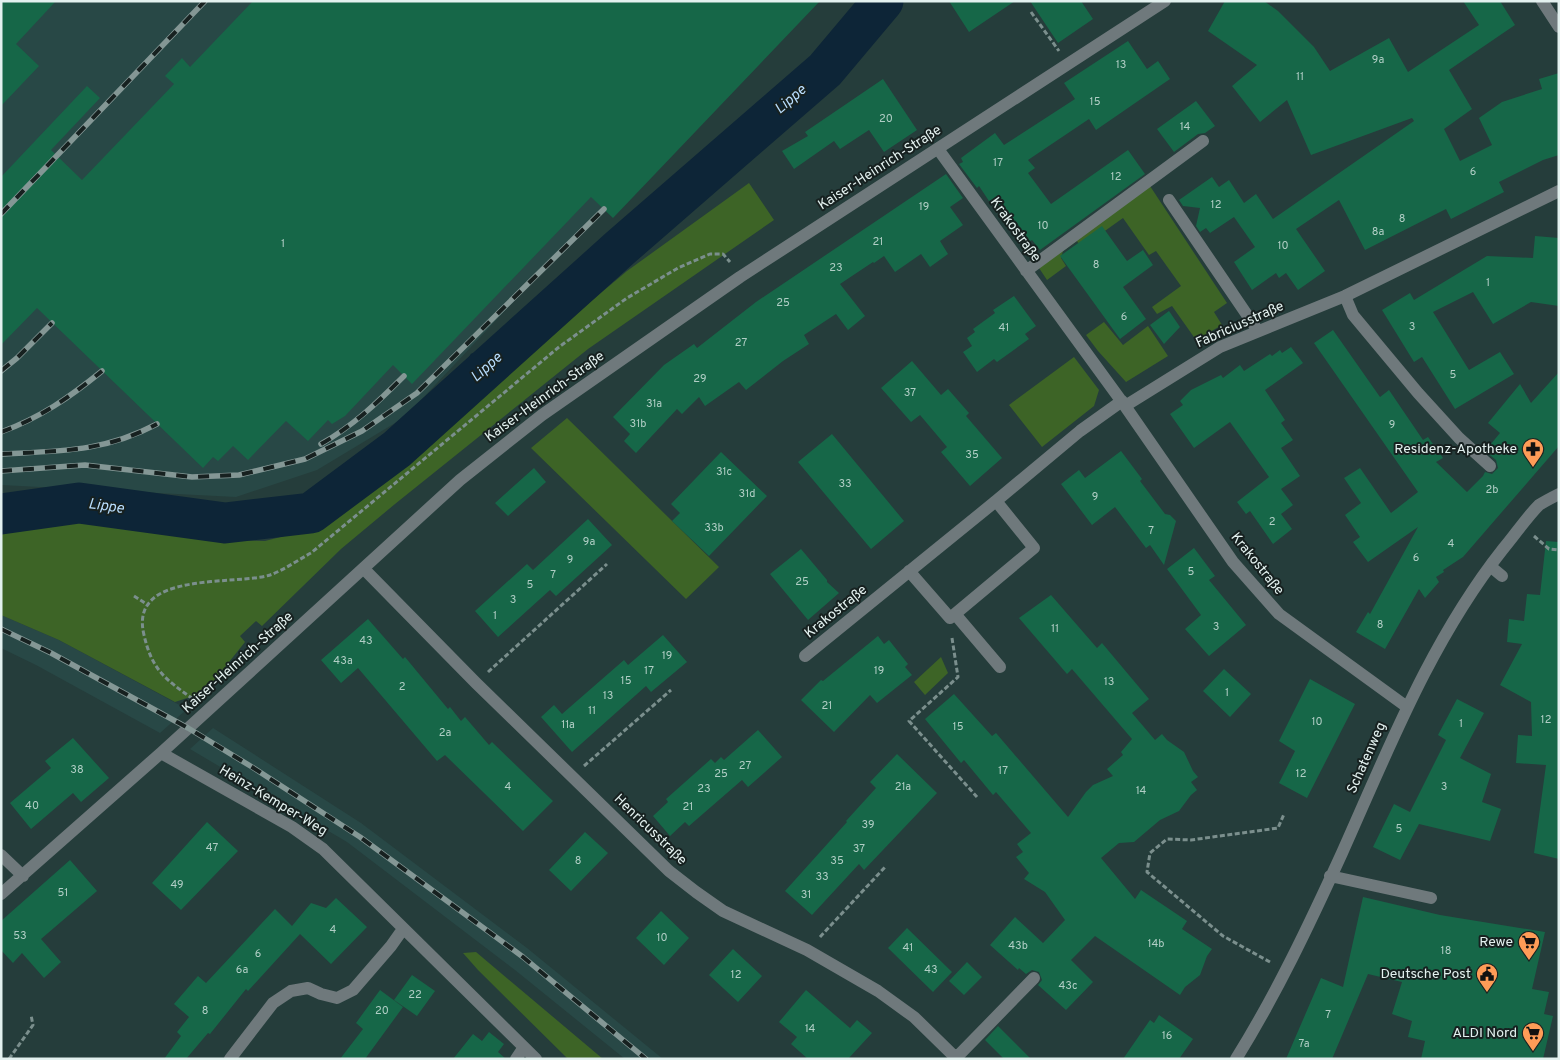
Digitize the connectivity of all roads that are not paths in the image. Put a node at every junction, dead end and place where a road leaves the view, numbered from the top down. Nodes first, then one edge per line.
1 (1165, 1) edge
2 (1542, 1) edge
3 (1559, 27) edge
4 (1203, 141) dead end
5 (938, 148) junction
6 (1559, 191) edge
7 (1169, 200) dead end
8 (1026, 271) junction
9 (1345, 296) junction
10 (1258, 331) junction
11 (1123, 404) junction
12 (1490, 466) dead end
13 (1559, 494) edge
14 (996, 501) junction
15 (1490, 566) junction
16 (364, 569) junction
17 (909, 571) junction
18 (1502, 576) dead end
19 (952, 616) junction
20 (805, 656) dead end
21 (1000, 667) dead end
22 (1406, 707) junction
23 (161, 753) junction
24 (1, 855) edge
25 (23, 876) junction
26 (1330, 876) junction
27 (1, 894) edge
28 (1431, 898) dead end
29 (403, 929) junction
30 (1034, 978) dead end
31 (524, 1047) junction
32 (230, 1059) edge
33 (516, 1059) edge
34 (536, 1059) edge
35 (956, 1059) edge
36 (1236, 1059) edge

1 - 5 street, Kaiser-Heinrich-Straße
2 - 3 street
4 - 8 street
5 - 8 street, Krakostraße
5 - 16 street, Kaiser-Heinrich-Straße
6 - 9 street, Fabriciusstraße
7 - 10 street
8 - 11 street, Krakostraße
9 - 10 street, Fabriciusstraße
9 - 12 street
10 - 11 street, Fabriciusstraße
11 - 14 street, Krakostraße
11 - 22 street, Krakostraße
13 - 15 street, Schatenweg
14 - 17 street, Krakostraße
14 - 19 street
15 - 18 street
15 - 22 street, Schatenweg
16 - 23 street, Kaiser-Heinrich-Straße
16 - 35 street, Henricusstraße
17 - 19 street
17 - 20 street, Krakostraße
19 - 21 street
22 - 26 street, Schatenweg
23 - 25 street, Kaiser-Heinrich-Straße
23 - 29 street, Heinz-Kemper-Weg
24 - 25 street
25 - 27 street, Kaiser-Heinrich-Straße
26 - 28 street
26 - 36 street, Schatenweg
29 - 31 street, Heinz-Kemper-Weg
29 - 32 street
30 - 35 street, Henricusstraße
31 - 33 street
31 - 34 street, Heinz-Kemper-Weg

